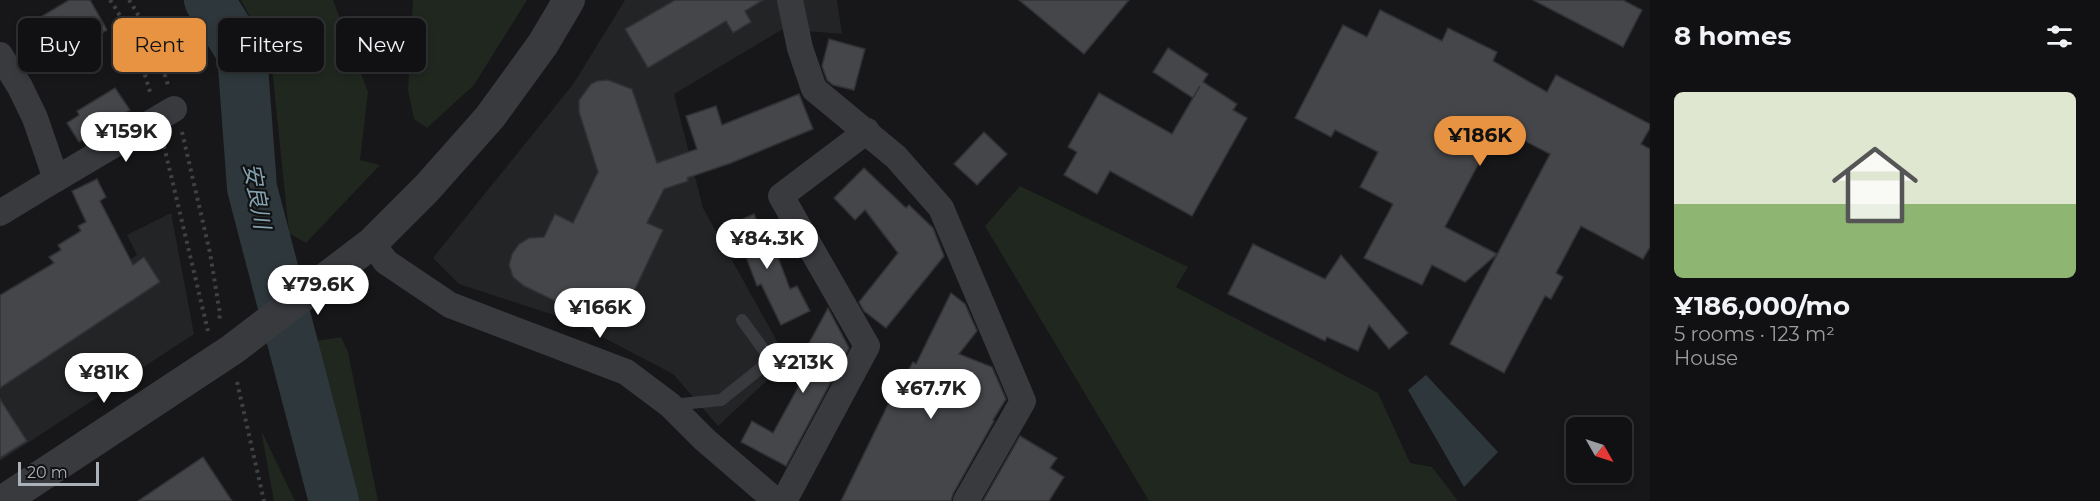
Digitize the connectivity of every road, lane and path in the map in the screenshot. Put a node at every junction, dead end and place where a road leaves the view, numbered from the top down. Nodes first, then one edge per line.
1 (110, 0) edge
2 (129, 0) edge
3 (568, 0) edge
4 (790, 0) edge
5 (0, 55) edge
6 (166, 113) junction
7 (867, 131) junction
8 (56, 179) junction
9 (0, 213) edge
10 (372, 243) junction
11 (742, 320) dead end
12 (228, 363) junction
13 (670, 405) junction
14 (3, 501) edge
15 (264, 501) edge
16 (776, 501) edge
17 (784, 501) edge
18 (966, 501) edge

1 - 6 path
2 - 6 path
3 - 10 street
4 - 7 street
5 - 8 street
6 - 8 street
6 - 12 path
6 - 12 path
7 - 17 street
7 - 18 street
8 - 9 street
10 - 12 street
10 - 13 street
11 - 13 lane
12 - 14 street
12 - 15 path
13 - 16 street

